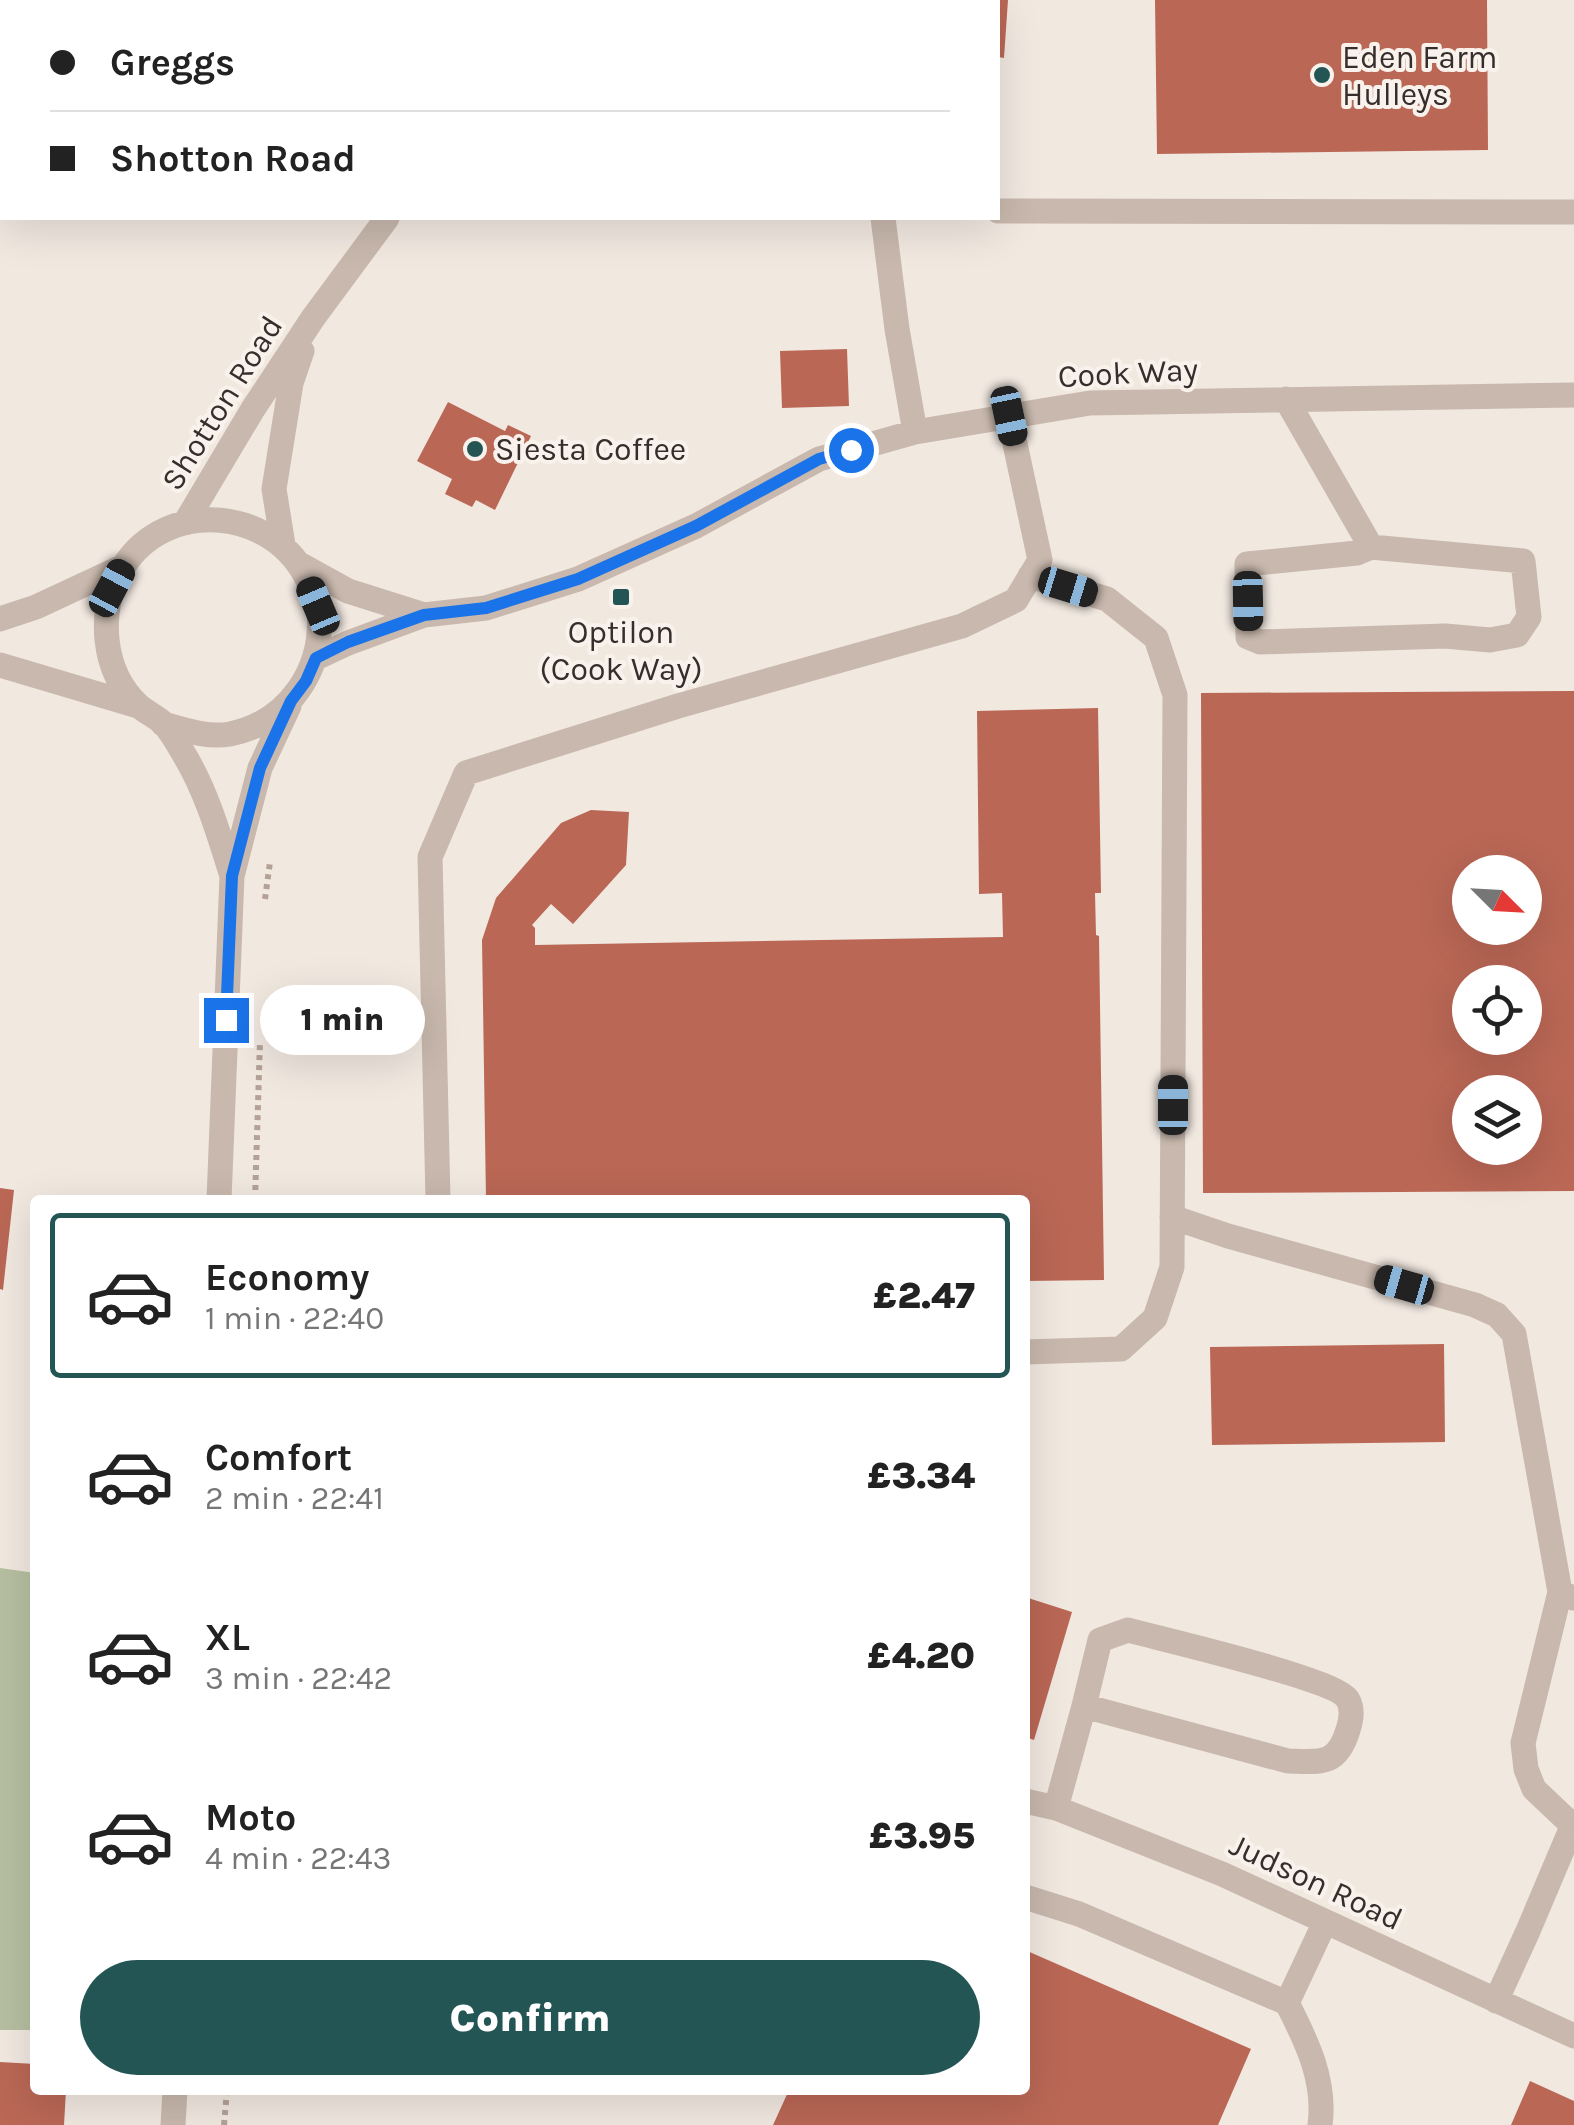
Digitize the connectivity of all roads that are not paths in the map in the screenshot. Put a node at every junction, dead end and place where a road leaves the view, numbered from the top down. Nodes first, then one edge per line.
1 (1000, 212) edge
2 (1574, 212) edge
3 (386, 220) edge
4 (883, 220) edge
5 (313, 318) junction
6 (1574, 394) edge
7 (1286, 400) junction
8 (1009, 416) junction
9 (915, 432) junction
10 (185, 522) junction
11 (283, 545) junction
12 (1371, 547) junction
13 (301, 565) junction
14 (124, 566) junction
15 (1030, 576) junction
16 (424, 615) junction
17 (0, 619) edge
18 (316, 658) junction
19 (0, 665) edge
20 (291, 701) junction
21 (138, 706) junction
22 (163, 724) junction
23 (232, 876) junction
24 (219, 1195) edge
25 (438, 1195) edge
26 (1172, 1217) junction
27 (1030, 1352) edge
28 (1567, 1595) edge
29 (1084, 1706) junction
30 (1030, 1803) edge
31 (1056, 1808) junction
32 (1573, 1823) edge
33 (1030, 1899) edge
34 (1326, 1922) junction
35 (1496, 2001) junction
36 (1287, 2003) junction
37 (1574, 2036) edge
38 (175, 2095) edge
39 (172, 2125) edge
40 (1320, 2125) edge

1 - 2 street
3 - 5 street, Shotton Road
4 - 9 street
5 - 10 street, Shotton Road
5 - 11 street, Shotton Road
6 - 7 street, Cook Way
7 - 8 street, Cook Way
7 - 12 street
8 - 9 street, Cook Way
8 - 15 street
9 - 16 street, Cook Way
10 - 11 street
10 - 14 street
11 - 13 street
12 - 12 street
13 - 16 street
13 - 18 street
14 - 17 street
14 - 21 street
15 - 25 street
15 - 26 street
16 - 18 street
18 - 20 street
19 - 21 street
20 - 22 street
20 - 23 street
21 - 22 street
22 - 23 street
23 - 24 street
26 - 27 street
26 - 28 street
28 - 32 street
29 - 29 street
29 - 31 street
30 - 31 street, Judson Road
31 - 34 street, Judson Road
32 - 35 street
33 - 36 street
34 - 35 street, Judson Road
34 - 36 street
35 - 37 street, Judson Road
36 - 40 street
38 - 39 street

